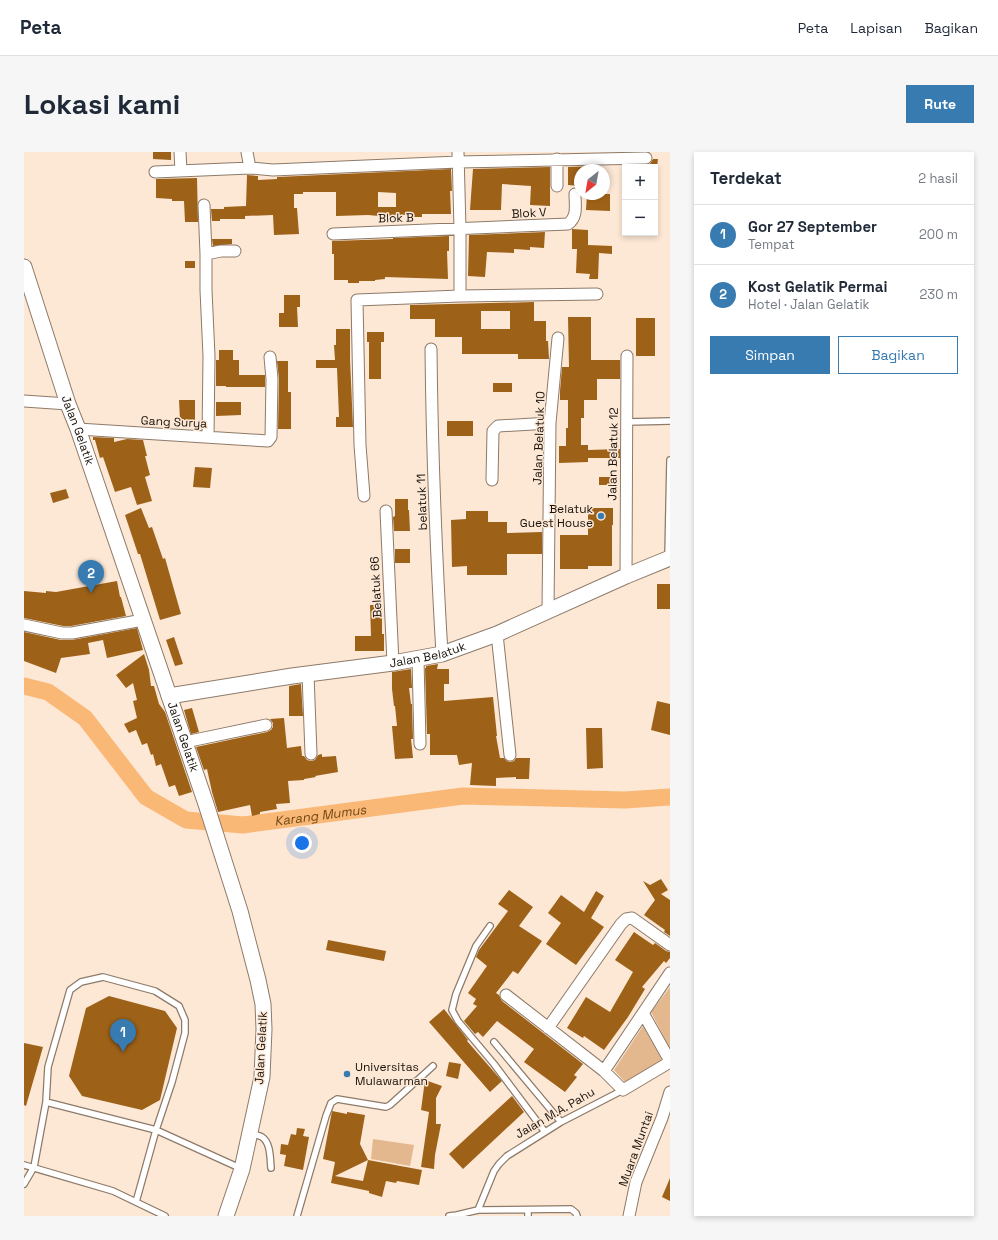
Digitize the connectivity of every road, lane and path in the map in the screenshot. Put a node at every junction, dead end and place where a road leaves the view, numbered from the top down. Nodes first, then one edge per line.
1 (180, 152) edge
2 (247, 152) edge
3 (458, 157) edge
4 (646, 158) dead end
5 (557, 160) junction
6 (250, 168) junction
7 (181, 171) junction
8 (155, 172) dead end
9 (557, 186) dead end
10 (575, 200) edge
11 (204, 205) dead end
12 (460, 229) junction
13 (333, 234) dead end
14 (235, 250) dead end
15 (206, 254) junction
16 (24, 266) edge
17 (597, 294) dead end
18 (460, 296) junction
19 (558, 338) dead end
20 (431, 349) dead end
21 (627, 356) dead end
22 (270, 357) dead end
23 (24, 400) edge
24 (68, 404) junction
25 (670, 421) edge
26 (627, 422) junction
27 (550, 423) junction
28 (78, 429) junction
29 (208, 437) junction
30 (670, 460) edge
31 (492, 480) dead end
32 (364, 496) dead end
33 (386, 511) dead end
34 (669, 558) edge
35 (626, 576) junction
36 (548, 611) junction
37 (143, 620) junction
38 (24, 625) edge
39 (497, 634) junction
40 (442, 654) junction
41 (418, 659) junction
42 (393, 663) junction
43 (308, 674) junction
44 (169, 696) junction
45 (266, 725) dead end
46 (185, 742) junction
47 (420, 744) dead end
48 (311, 754) dead end
49 (510, 755) dead end
50 (490, 926) dead end
51 (670, 946) edge
52 (670, 973) edge
53 (506, 995) dead end
54 (643, 1013) junction
55 (548, 1028) junction
56 (494, 1042) dead end
57 (670, 1061) edge
58 (434, 1066) dead end
59 (604, 1071) junction
60 (623, 1090) junction
61 (670, 1092) edge
62 (46, 1102) junction
63 (562, 1122) junction
64 (156, 1130) junction
65 (545, 1132) junction
66 (249, 1133) junction
67 (24, 1165) edge
68 (34, 1167) junction
69 (271, 1168) dead end
70 (242, 1169) junction
71 (24, 1184) edge
72 (136, 1202) junction
73 (478, 1210) junction
74 (492, 1213) edge
75 (528, 1213) edge
76 (165, 1216) edge
77 (226, 1216) edge
78 (297, 1216) edge
79 (449, 1216) edge
80 (457, 1216) edge
81 (577, 1216) edge
82 (629, 1216) edge

1 - 7 street
2 - 6 street
3 - 5 street
3 - 6 street
3 - 12 street
4 - 5 street
5 - 9 street
6 - 7 street
7 - 8 street
10 - 12 street, Blok V
11 - 15 street
12 - 13 street, Blok B
12 - 18 street
14 - 15 street
15 - 29 street
16 - 24 street, Jalan Gelatik
17 - 18 street
18 - 32 street
19 - 27 street, Jalan Belatuk 10
20 - 40 street, belatuk 11
21 - 26 street, Jalan Belatuk 12
22 - 29 street, Gang Surya
23 - 24 street
24 - 28 street, Jalan Gelatik
25 - 26 lane
26 - 35 street, Jalan Belatuk 12
27 - 31 street
27 - 36 street, Jalan Belatuk 10
28 - 29 street, Gang Surya
28 - 37 street, Jalan Gelatik
30 - 34 lane
33 - 42 street, Belatuk 66
34 - 35 street, Jalan Belatuk
35 - 36 street, Jalan Belatuk
36 - 39 street, Jalan Belatuk
37 - 38 street
37 - 44 street, Jalan Gelatik
39 - 40 street, Jalan Belatuk
39 - 49 street
40 - 41 street, Jalan Belatuk
41 - 42 street, Jalan Belatuk
41 - 47 street
42 - 43 street, Jalan Belatuk
43 - 44 street, Jalan Belatuk
43 - 48 street
44 - 46 street, Jalan Gelatik
45 - 46 street
46 - 66 street, Jalan Gelatik
50 - 65 lane
51 - 55 street
52 - 54 street
53 - 55 street
54 - 57 street
54 - 59 street
55 - 59 street
56 - 63 lane
57 - 60 street, Jalan M.A. Pahu
58 - 78 lane
59 - 60 street
60 - 63 lane, Jalan M.A. Pahu
61 - 82 street, Muara Muntai
62 - 64 lane
62 - 64 lane
62 - 68 lane
63 - 65 lane, Jalan M.A. Pahu
64 - 70 lane
64 - 72 lane
65 - 73 lane, Jalan M.A. Pahu
66 - 69 lane
66 - 70 street, Jalan Gelatik
67 - 68 lane
68 - 71 lane
68 - 72 lane
70 - 77 street, Jalan Gelatik
72 - 76 lane
73 - 74 lane
73 - 80 lane
74 - 75 lane
75 - 81 lane
79 - 80 lane

